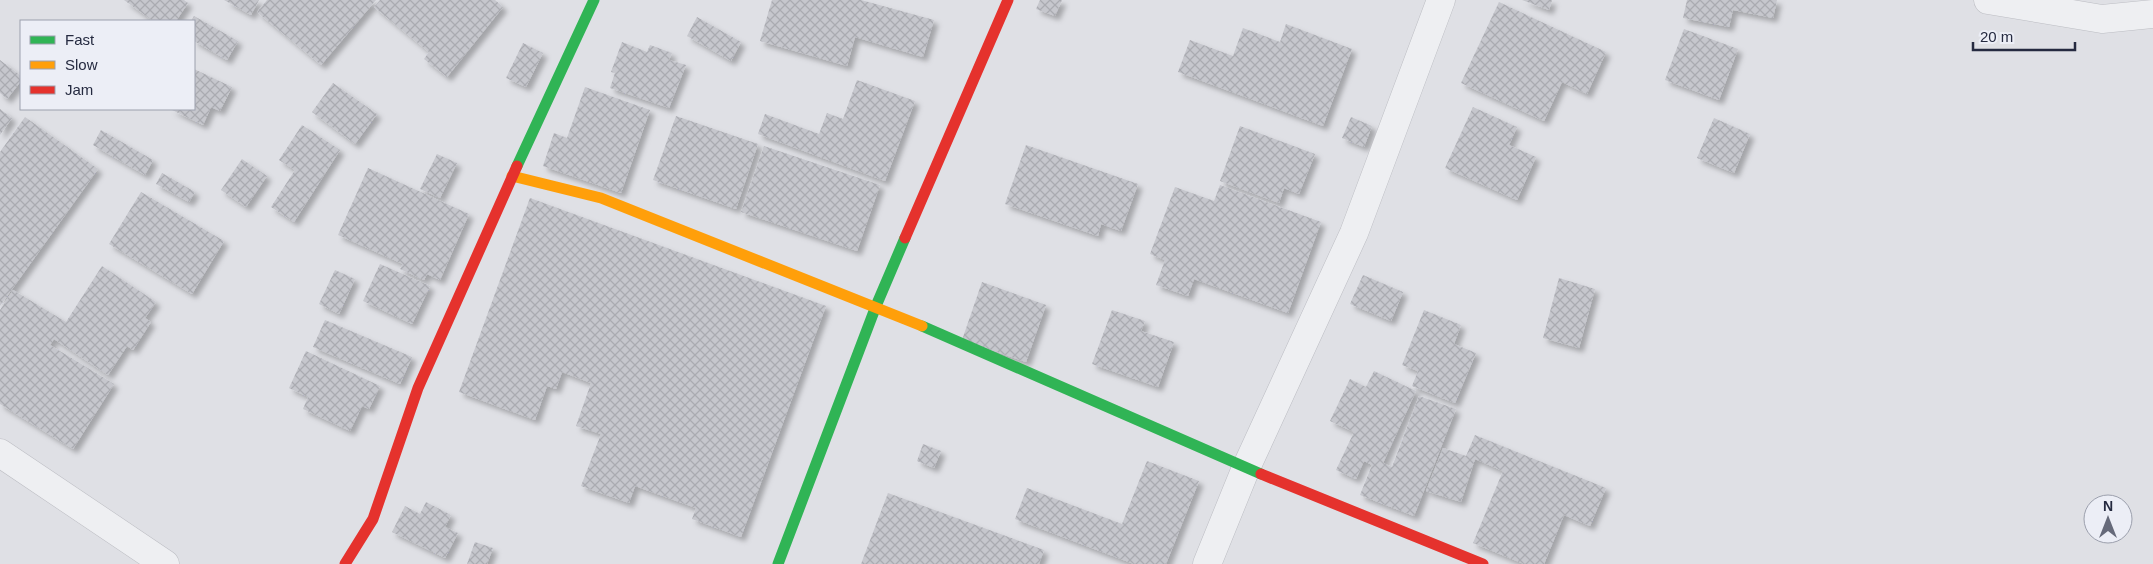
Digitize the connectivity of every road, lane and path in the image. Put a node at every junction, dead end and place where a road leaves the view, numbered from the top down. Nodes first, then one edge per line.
1 (594, 0) edge
2 (1008, 0) edge
3 (1441, 0) edge
4 (1988, 0) edge
5 (2153, 14) edge
6 (512, 176) junction
7 (876, 306) junction
8 (0, 453) edge
9 (1246, 468) junction
10 (165, 564) edge
11 (345, 564) edge
12 (778, 564) edge
13 (1207, 564) edge
14 (1483, 564) edge

1 - 6 street
2 - 7 street
3 - 9 street
4 - 5 street
6 - 7 street
6 - 11 street
7 - 9 street
7 - 12 street
8 - 10 street
9 - 13 street
9 - 14 street

